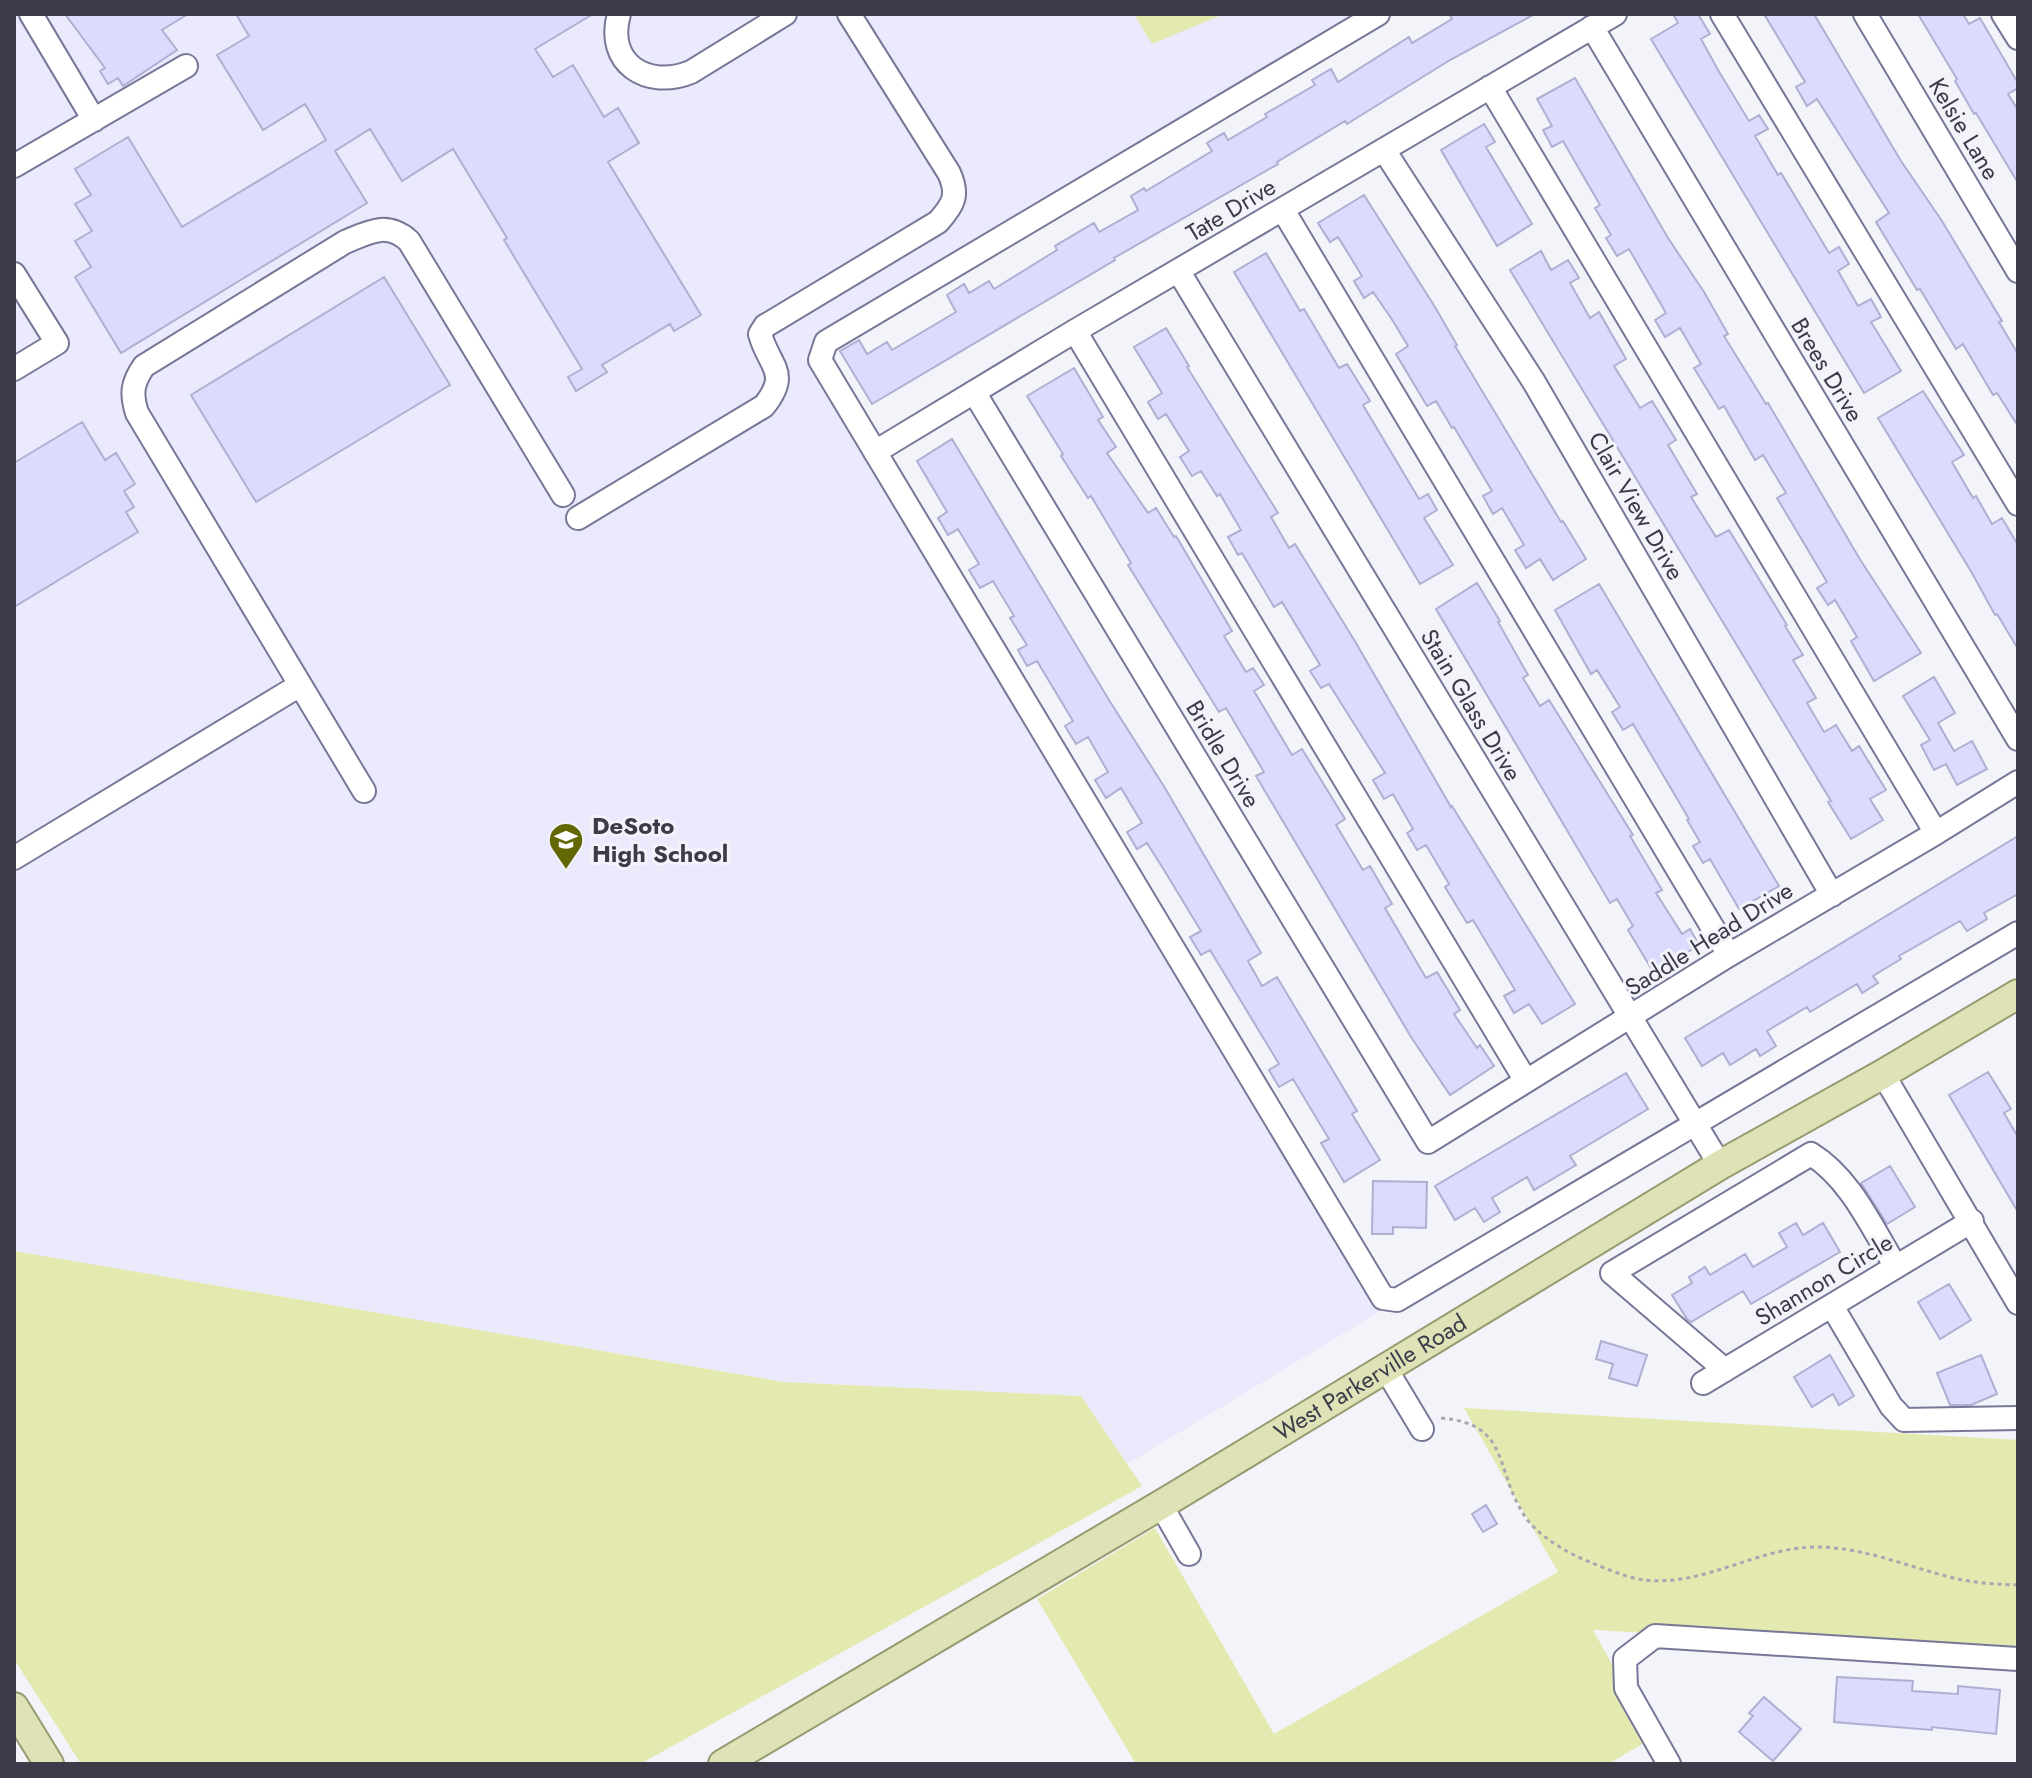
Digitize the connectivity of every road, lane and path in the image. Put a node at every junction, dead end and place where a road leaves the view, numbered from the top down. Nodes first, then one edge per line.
1 (31, 14) edge
2 (619, 14) edge
3 (785, 14) edge
4 (849, 14) edge
5 (1378, 14) edge
6 (1615, 14) edge
7 (1722, 14) edge
8 (1865, 14) edge
9 (2003, 14) edge
10 (1592, 27) junction
11 (2018, 38) edge
12 (186, 66) dead end
13 (1490, 87) junction
14 (94, 120) junction
15 (1384, 150) junction
16 (14, 166) edge
17 (1283, 210) junction
18 (2018, 271) edge
19 (1179, 272) junction
20 (14, 274) edge
21 (1075, 331) junction
22 (14, 369) edge
23 (974, 392) junction
24 (875, 452) junction
25 (563, 495) dead end
26 (2018, 504) edge
27 (578, 518) dead end
28 (300, 685) junction
29 (2018, 739) edge
30 (2018, 782) edge
31 (364, 791) dead end
32 (1936, 833) junction
33 (14, 858) edge
34 (1832, 895) junction
35 (2018, 933) edge
36 (1729, 955) junction
37 (2018, 994) edge
38 (1629, 1018) junction
39 (1883, 1074) junction
40 (1526, 1081) junction
41 (1695, 1122) junction
42 (1428, 1142) joint
43 (1720, 1165) junction
44 (1972, 1221) junction
45 (1896, 1267) junction
46 (2018, 1303) edge
47 (1832, 1306) junction
48 (1386, 1369) junction
49 (1725, 1370) junction
50 (1703, 1383) dead end
51 (2018, 1418) edge
52 (1420, 1425) joint
53 (1161, 1505) junction
54 (1189, 1554) dead end
55 (2018, 1585) edge
56 (2018, 1659) edge
57 (14, 1707) edge
58 (49, 1764) edge
59 (723, 1764) edge
60 (1669, 1764) edge

1 - 14 street
2 - 3 street
4 - 27 street
5 - 24 street
6 - 10 street, Tate Drive
7 - 26 street
8 - 18 street, Kelsie Lane
9 - 11 street
10 - 13 street, Tate Drive
10 - 29 street, Brees Drive
12 - 14 street
13 - 15 street, Tate Drive
13 - 32 street
14 - 16 street
15 - 17 street, Tate Drive
15 - 34 street, Clair View Drive
17 - 19 street, Tate Drive
17 - 36 street
19 - 21 street, Tate Drive
19 - 38 street, Stain Glass Drive
20 - 22 street
21 - 23 street, Tate Drive
21 - 40 street
23 - 24 street, Tate Drive
23 - 42 street, Bridle Drive
24 - 41 street
25 - 28 street
28 - 31 street
28 - 33 street
30 - 32 street, Saddle Head Drive
32 - 34 street, Saddle Head Drive
34 - 36 street, Saddle Head Drive
35 - 41 street
36 - 38 street, Saddle Head Drive
37 - 39 main road, West Parkerville Road
38 - 40 street, Saddle Head Drive
38 - 41 street, Stain Glass Drive
39 - 43 main road, West Parkerville Road
39 - 44 street
40 - 42 street, Saddle Head Drive
41 - 43 street, Stain Glass Drive
43 - 48 main road, West Parkerville Road
44 - 45 street, Shannon Circle
44 - 46 street
45 - 47 street, Shannon Circle
45 - 49 street
47 - 49 street, Shannon Circle
47 - 51 street
48 - 52 street
48 - 53 main road, West Parkerville Road
49 - 50 street, Shannon Circle
52 - 55 path
53 - 54 street
53 - 59 main road, West Parkerville Road
56 - 60 street
57 - 58 main road

